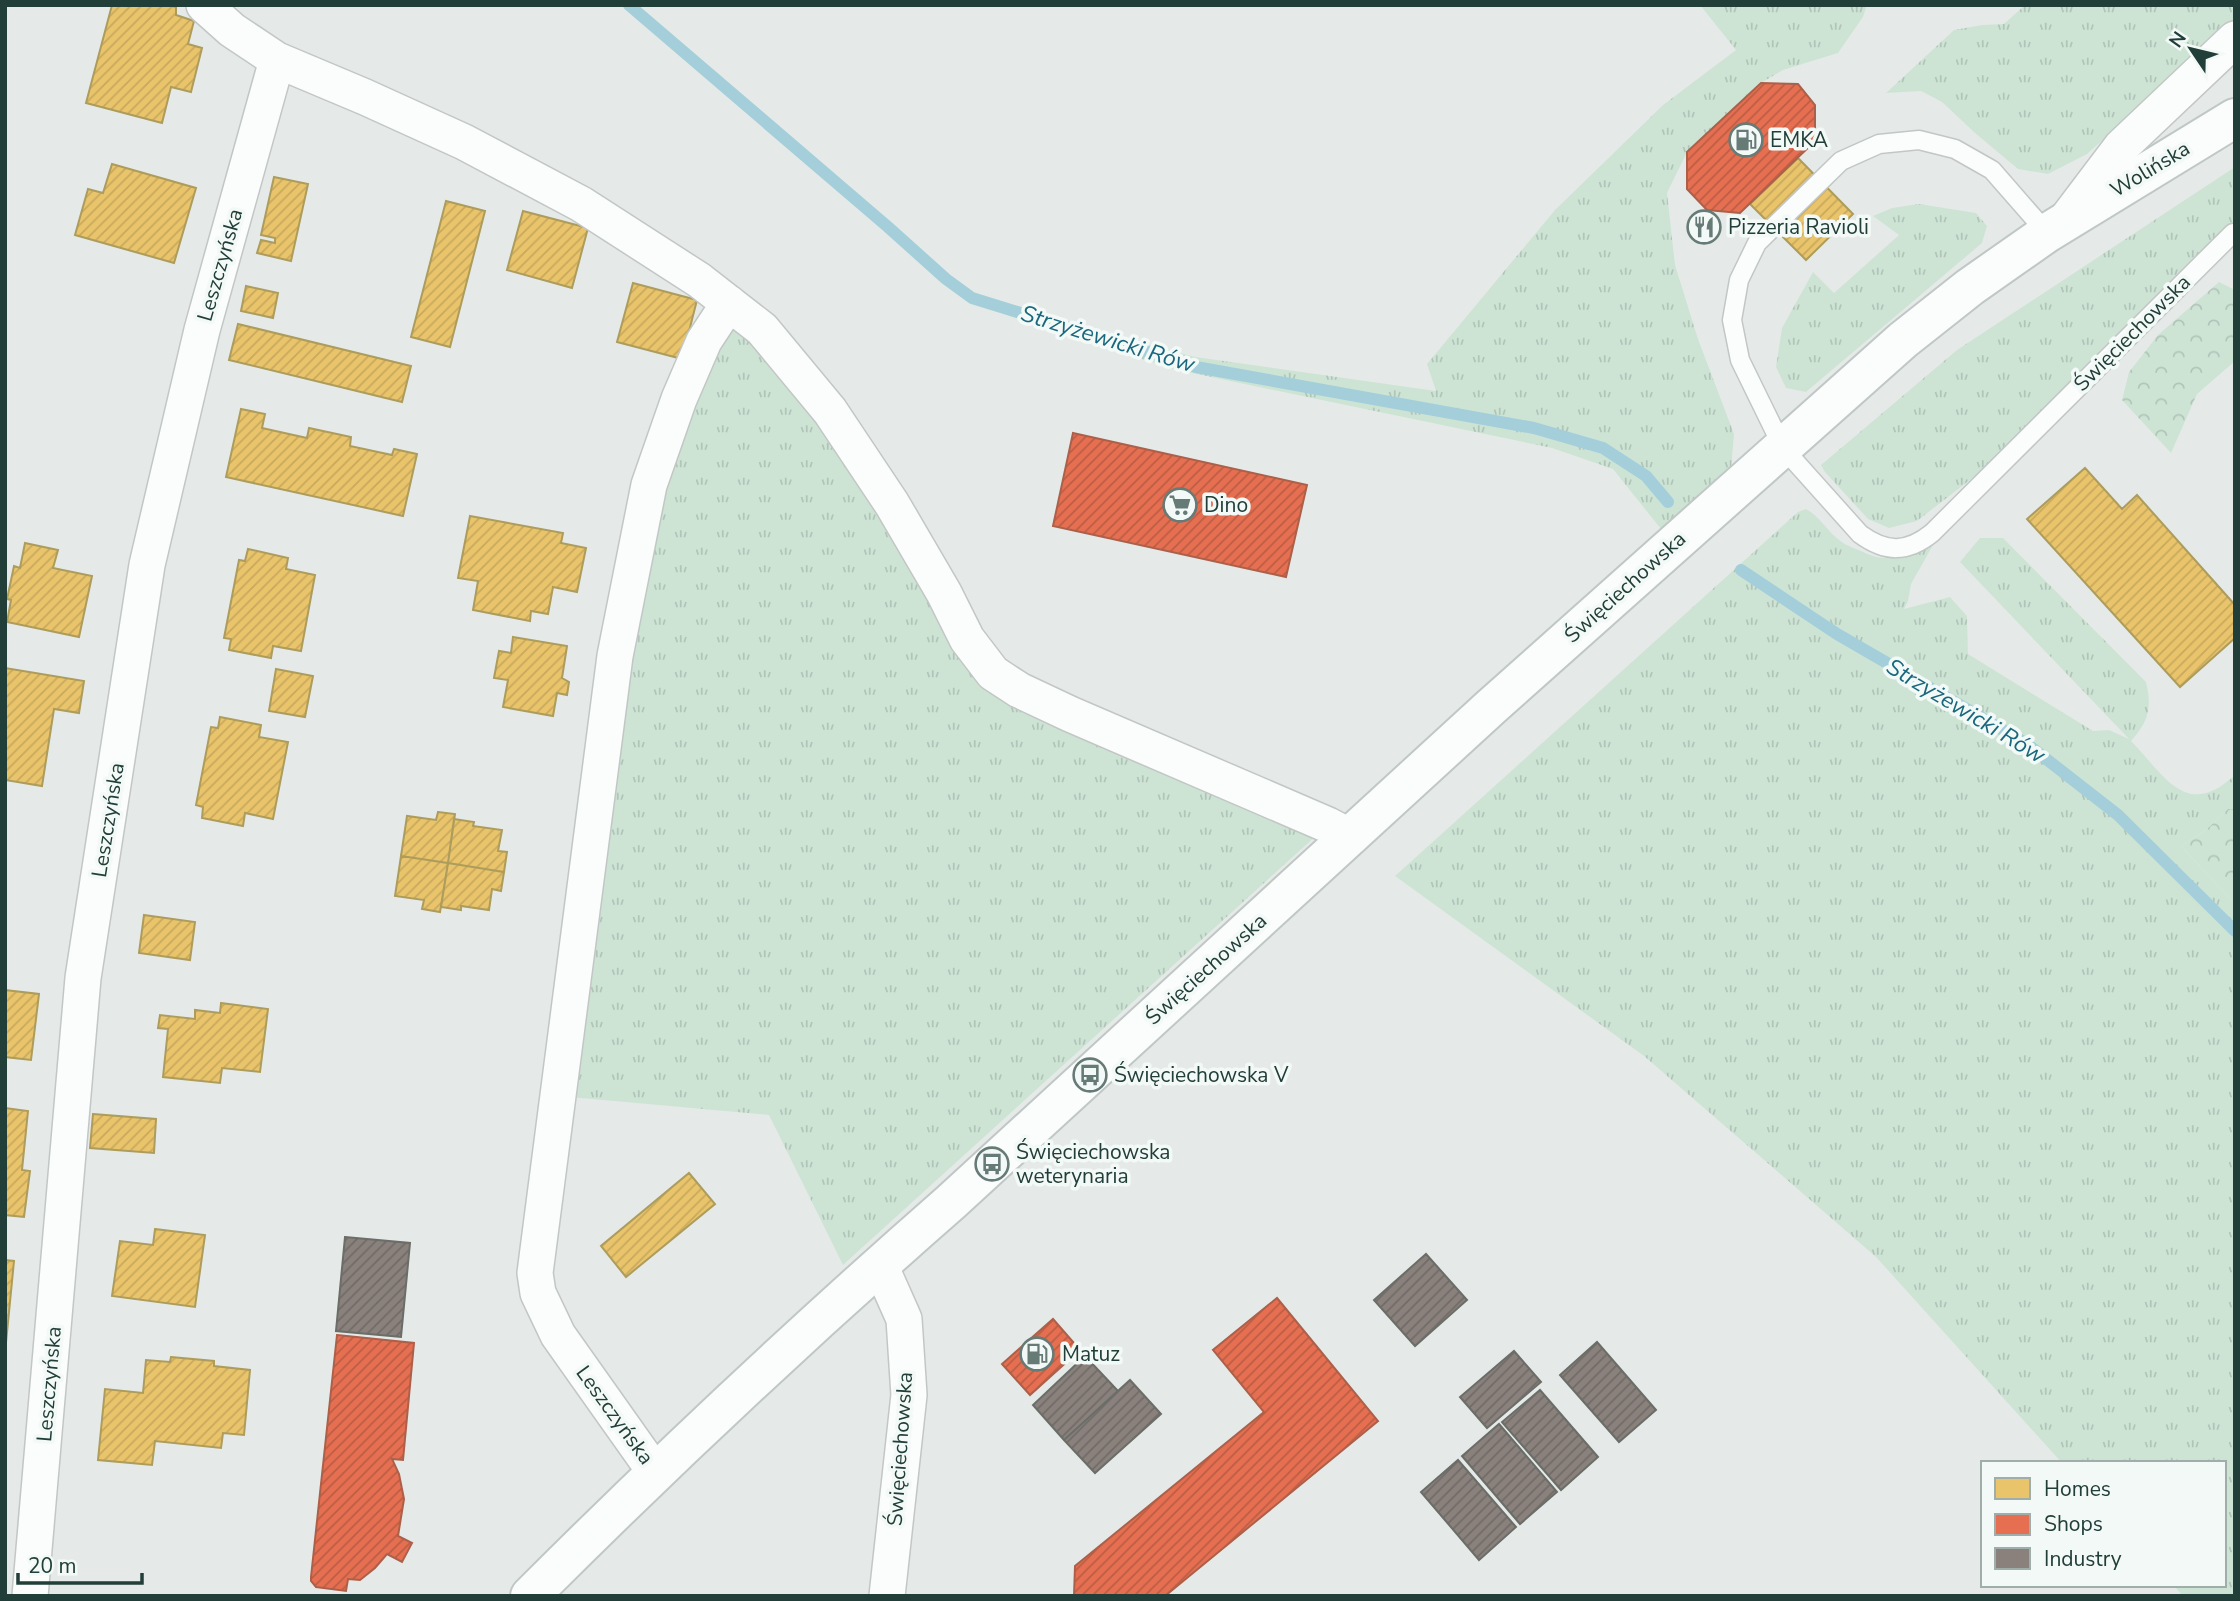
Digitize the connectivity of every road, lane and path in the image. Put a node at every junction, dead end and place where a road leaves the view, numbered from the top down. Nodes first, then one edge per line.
1 (204, 5) edge
2 (2235, 39) edge
3 (277, 60) junction
4 (2235, 118) edge
5 (2056, 227) junction
6 (2233, 233) dead end
7 (729, 303) junction
8 (1783, 448) junction
9 (1351, 837) junction
10 (880, 1265) junction
11 (655, 1472) junction
12 (30, 1596) edge
13 (530, 1596) edge
14 (887, 1596) edge

1 - 3 street
2 - 5 street, Święciechowska
3 - 7 street
3 - 12 street, Leszczyńska
4 - 5 street, Wolińska
5 - 8 street, Święciechowska
5 - 8 lane
6 - 8 lane, Święciechowska
7 - 9 street
7 - 11 street, Leszczyńska
8 - 9 street, Święciechowska
9 - 10 street, Święciechowska
10 - 11 street, Leszczyńska
10 - 14 street, Święciechowska
11 - 13 street, Leszczyńska

